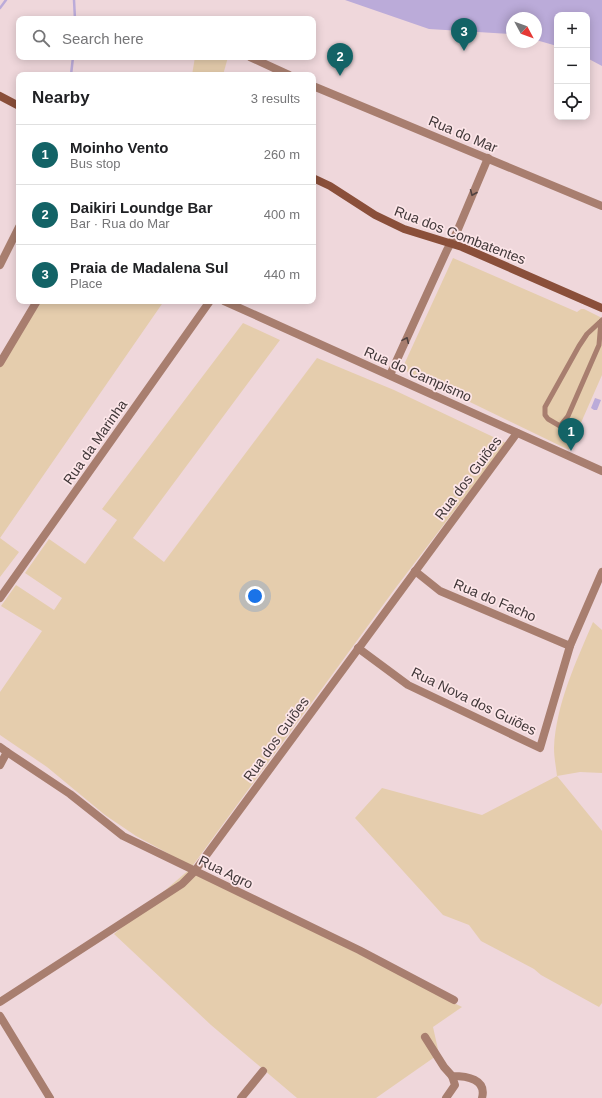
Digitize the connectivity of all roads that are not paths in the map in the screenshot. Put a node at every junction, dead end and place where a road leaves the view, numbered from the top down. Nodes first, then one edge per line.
1 (256, 60) edge
2 (282, 72) edge
3 (316, 87) edge
4 (0, 96) edge
5 (16, 104) edge
6 (488, 158) junction
7 (316, 179) edge
8 (602, 206) edge
9 (16, 233) edge
10 (451, 243) junction
11 (0, 265) edge
12 (34, 304) edge
13 (208, 304) edge
14 (231, 304) edge
15 (602, 308) edge
16 (602, 321) edge
17 (0, 363) edge
18 (390, 375) junction
19 (517, 434) junction
20 (602, 471) edge
21 (415, 571) junction
22 (602, 572) edge
23 (0, 598) edge
24 (570, 646) junction
25 (358, 648) junction
26 (0, 747) edge
27 (7, 752) junction
28 (0, 765) edge
29 (194, 872) junction
30 (454, 1000) dead end
31 (0, 1002) edge
32 (0, 1016) edge
33 (425, 1037) dead end
34 (263, 1071) dead end
35 (452, 1076) junction
36 (50, 1098) edge
37 (241, 1098) edge
38 (446, 1098) edge
39 (482, 1098) edge

1 - 2 street
3 - 6 street, Rua do Mar
4 - 5 main road
6 - 8 street, Rua do Mar
6 -> 10 street
7 - 10 main road, Rua dos Combatentes
9 - 11 street
10 - 15 main road, Rua dos Combatentes
18 -> 10 street
12 - 17 street
13 - 23 street, Rua da Marinha
14 - 18 street, Rua do Campismo
16 - 16 lane
18 - 19 street, Rua do Campismo
19 - 20 street, Rua do Campismo
19 - 21 street, Rua dos Guiões
21 - 24 street, Rua do Facho
21 - 25 street, Rua dos Guiões
22 - 24 street
24 - 25 street, Rua Nova dos Guiões
25 - 29 street, Rua dos Guiões
26 - 27 street, Rua Agro
27 - 28 street
27 - 29 street, Rua Agro
29 - 30 street, Rua Agro
29 - 31 street, Rua dos Guiões
32 - 36 street
33 - 35 street
34 - 37 street
35 - 38 street
35 - 39 street

